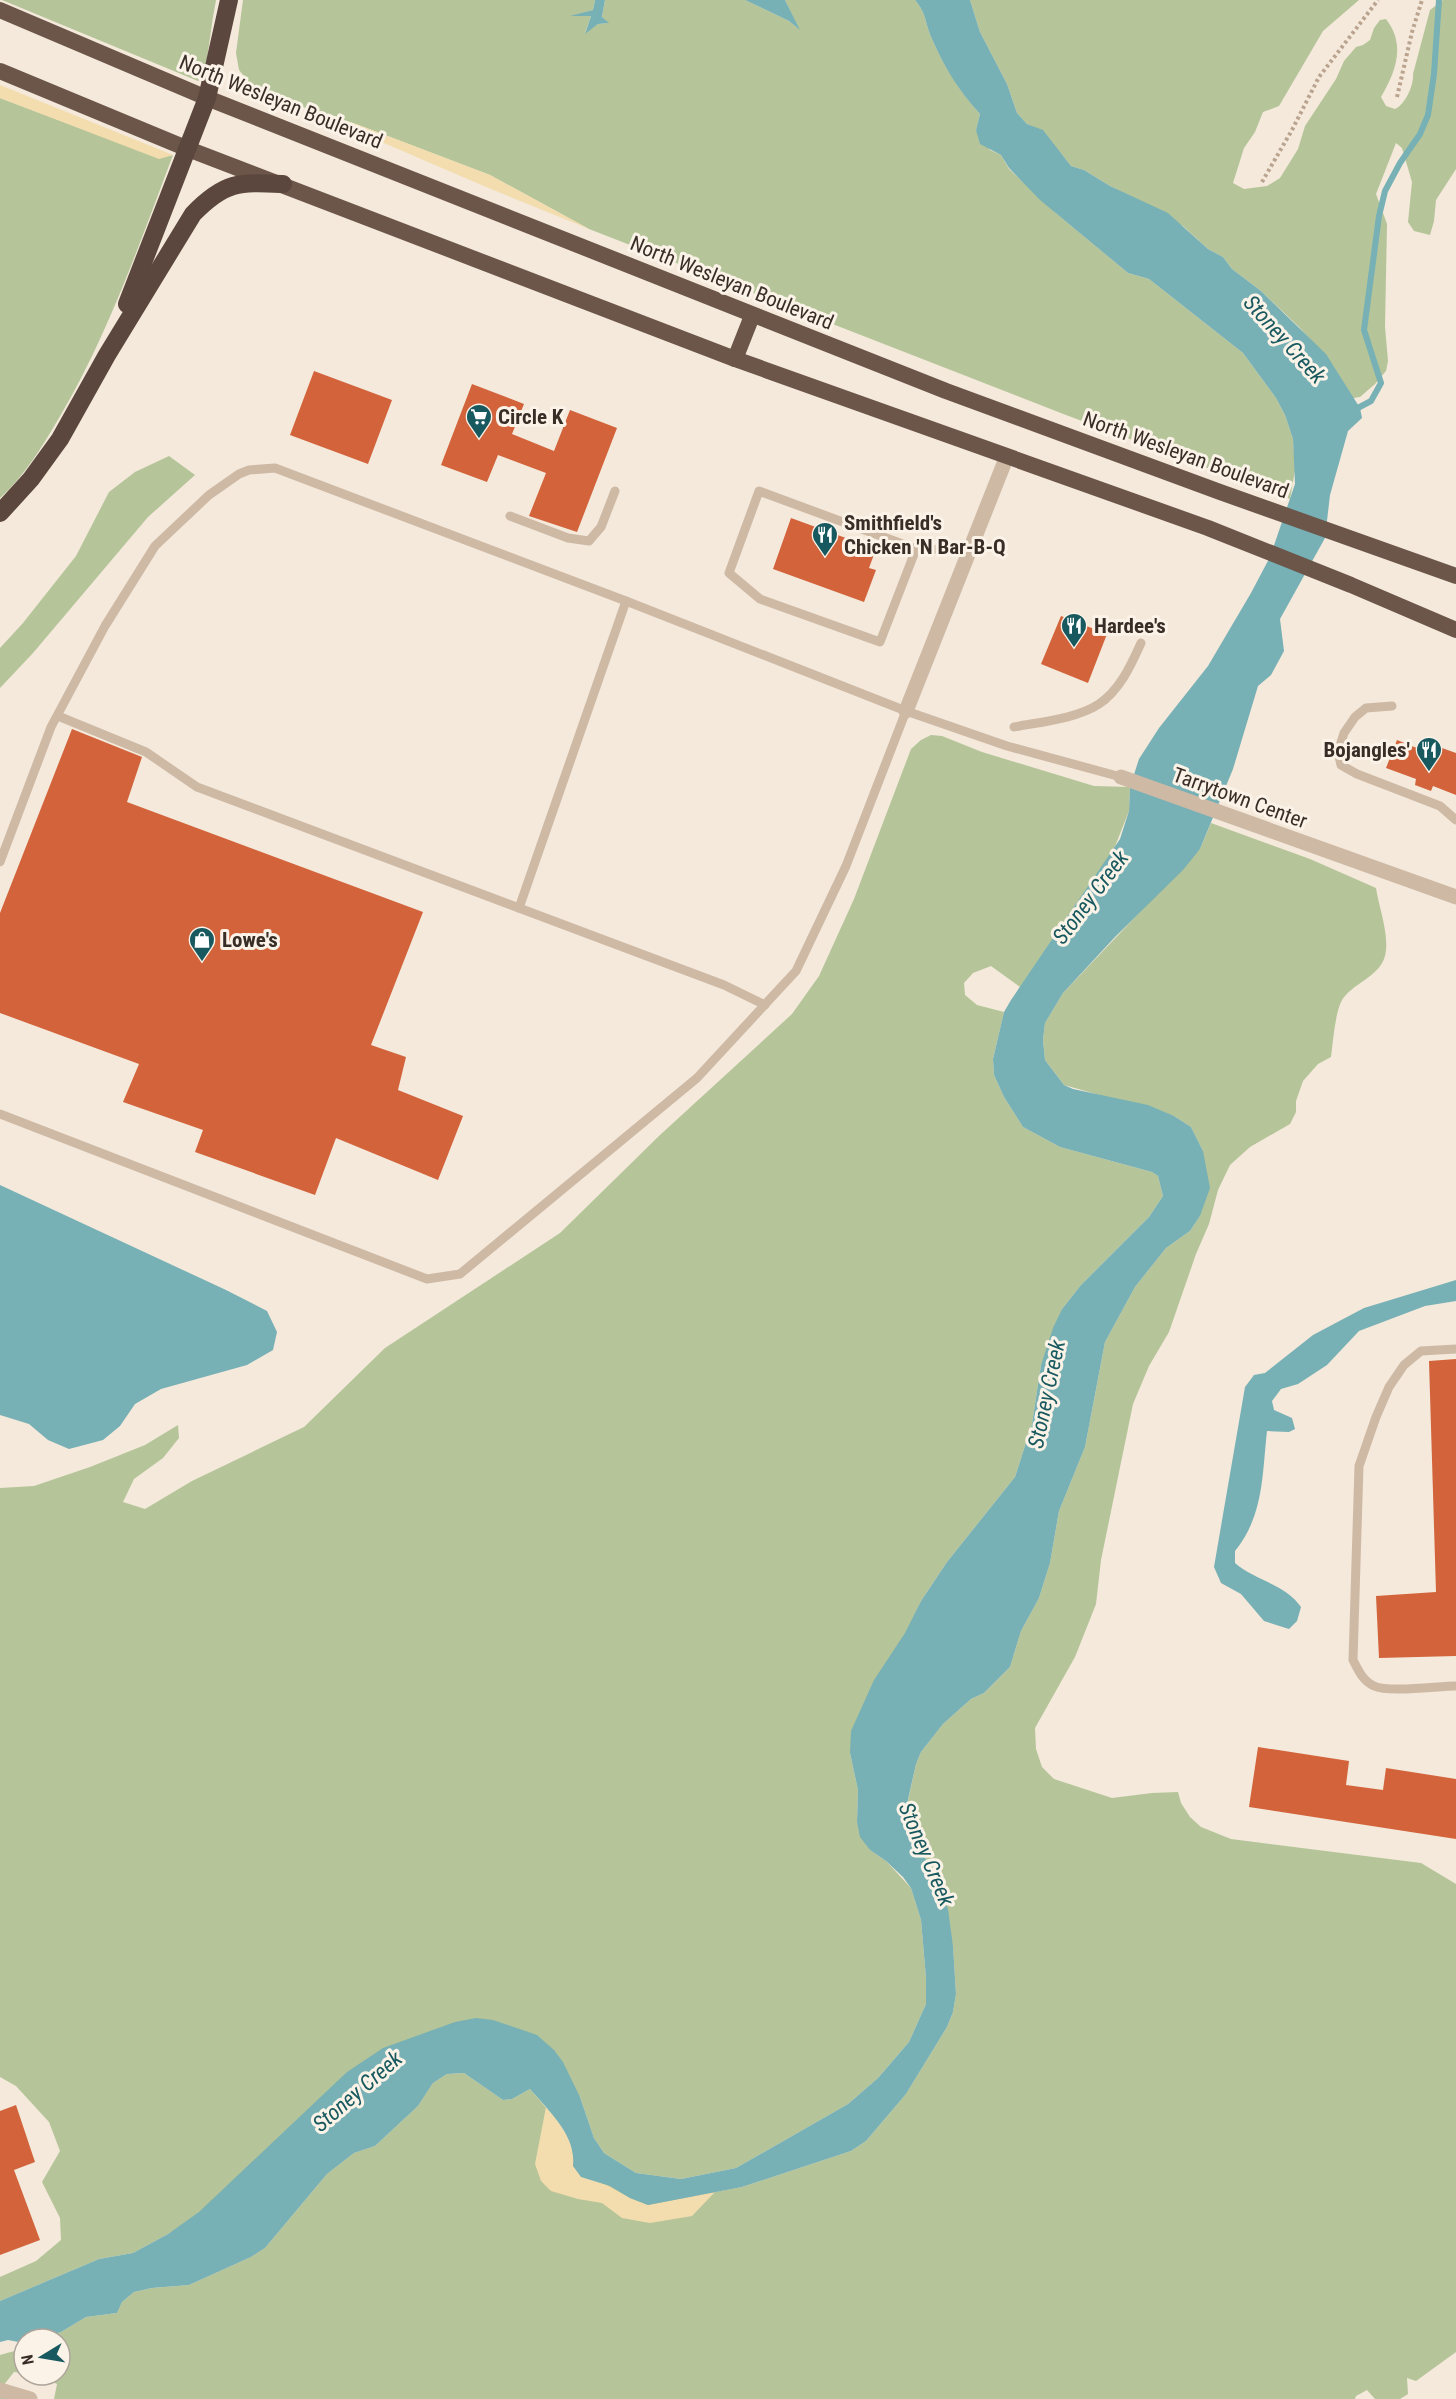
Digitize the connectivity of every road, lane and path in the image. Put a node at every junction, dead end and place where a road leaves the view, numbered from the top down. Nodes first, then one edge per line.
1 (229, 0) edge
2 (1378, 0) edge
3 (1422, 0) edge
4 (0, 10) edge
5 (0, 71) edge
6 (1397, 97) dead end
7 (207, 98) junction
8 (188, 149) junction
9 (1262, 182) dead end
10 (283, 184) junction
11 (752, 316) junction
12 (107, 356) junction
13 (735, 359) junction
14 (1007, 456) junction
15 (615, 490) dead end
16 (0, 513) edge
17 (510, 516) dead end
18 (916, 549) junction
19 (970, 550) junction
20 (1456, 576) edge
21 (626, 601) junction
22 (1456, 630) edge
23 (1141, 643) dead end
24 (1392, 706) dead end
25 (906, 711) junction
26 (58, 716) junction
27 (1014, 728) dead end
28 (1120, 777) joint
29 (1456, 820) edge
30 (0, 862) edge
31 (1456, 897) edge
32 (519, 908) junction
33 (765, 1005) junction
34 (0, 1114) edge
35 (1456, 1349) edge
36 (1456, 1686) edge
37 (0, 2390) edge
38 (30, 2399) edge

1 - 7 highway
2 - 9 path
3 - 6 path
4 - 7 highway, North Wesleyan Boulevard
5 - 8 highway
7 - 8 highway
7 - 11 highway, North Wesleyan Boulevard
8 - 10 highway
8 - 12 highway
10 - 12 highway
10 - 13 highway
11 - 13 highway
11 - 20 highway, North Wesleyan Boulevard
12 - 16 highway
13 - 14 highway
14 - 19 street
14 - 22 highway
15 - 17 lane
18 - 18 lane
18 - 19 lane
19 - 25 street
21 - 25 lane, Tarrytown Center
21 - 26 lane, Tarrytown Center
21 - 32 lane
23 - 27 lane
24 - 29 lane
25 - 28 lane, Tarrytown Center
25 - 33 lane
26 - 30 lane, Tarrytown Center
26 - 32 lane
28 - 31 street, Tarrytown Center
32 - 33 lane
33 - 34 lane
35 - 36 lane
37 - 38 street

